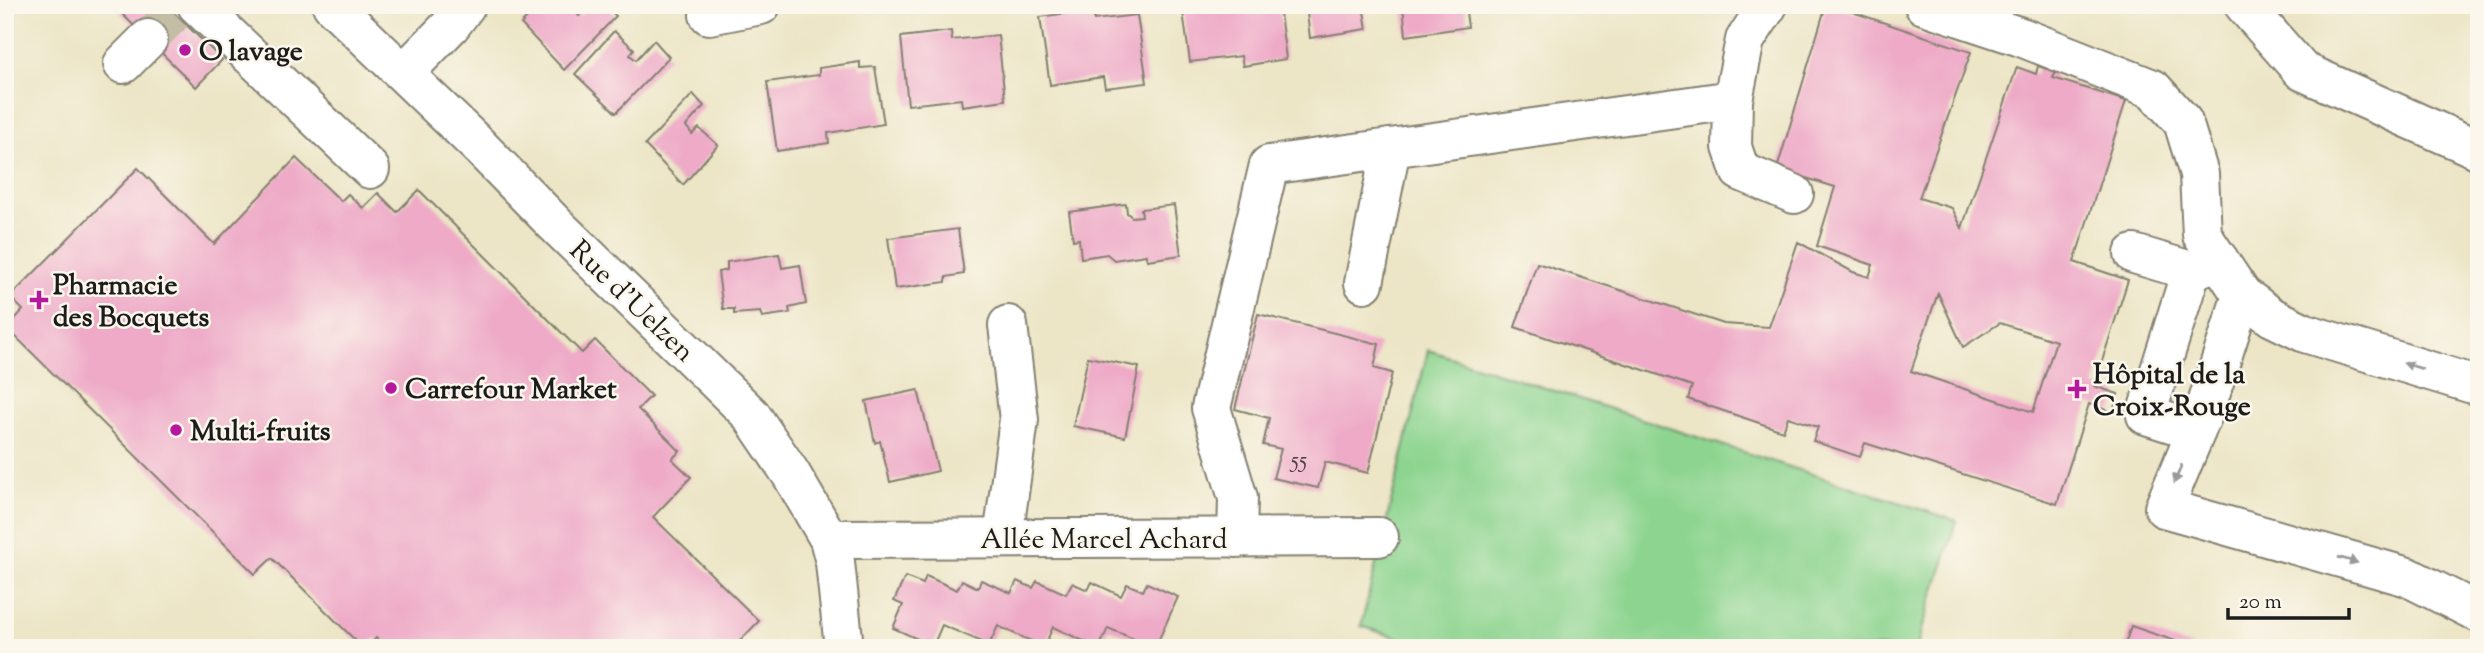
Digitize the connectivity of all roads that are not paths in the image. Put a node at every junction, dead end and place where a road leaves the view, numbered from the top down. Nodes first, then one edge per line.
1 (332, 5) edge
2 (466, 5) edge
3 (761, 5) edge
4 (1768, 5) edge
5 (1924, 5) edge
6 (2245, 5) edge
7 (709, 15) dead end
8 (165, 25) edge
9 (404, 73) junction
10 (1733, 100) junction
11 (1391, 148) junction
12 (2479, 150) edge
13 (370, 169) dead end
14 (1794, 194) dead end
15 (2134, 254) dead end
16 (2205, 266) junction
17 (1364, 283) dead end
18 (2242, 295) junction
19 (1009, 325) dead end
20 (2479, 386) edge
21 (2196, 431) junction
22 (1379, 537) dead end
23 (1003, 538) junction
24 (1237, 538) junction
25 (829, 539) junction
26 (2479, 613) edge
27 (844, 648) edge

1 - 9 street, Rue d'Uelzen
2 - 9 street
3 - 7 street
4 - 10 street
5 - 16 street
6 - 12 street
8 - 13 street
9 - 25 street, Rue d'Uelzen
10 - 11 street
10 - 14 street
11 - 17 street
11 - 24 street
15 - 16 street
16 - 18 street
16 - 21 street
20 -> 18 street
18 - 21 street
19 - 23 street
21 -> 26 street
22 - 24 street, Allée Marcel Achard
23 - 24 street, Allée Marcel Achard
23 - 25 street, Allée Marcel Achard
25 - 27 street, Rue d'Uelzen

